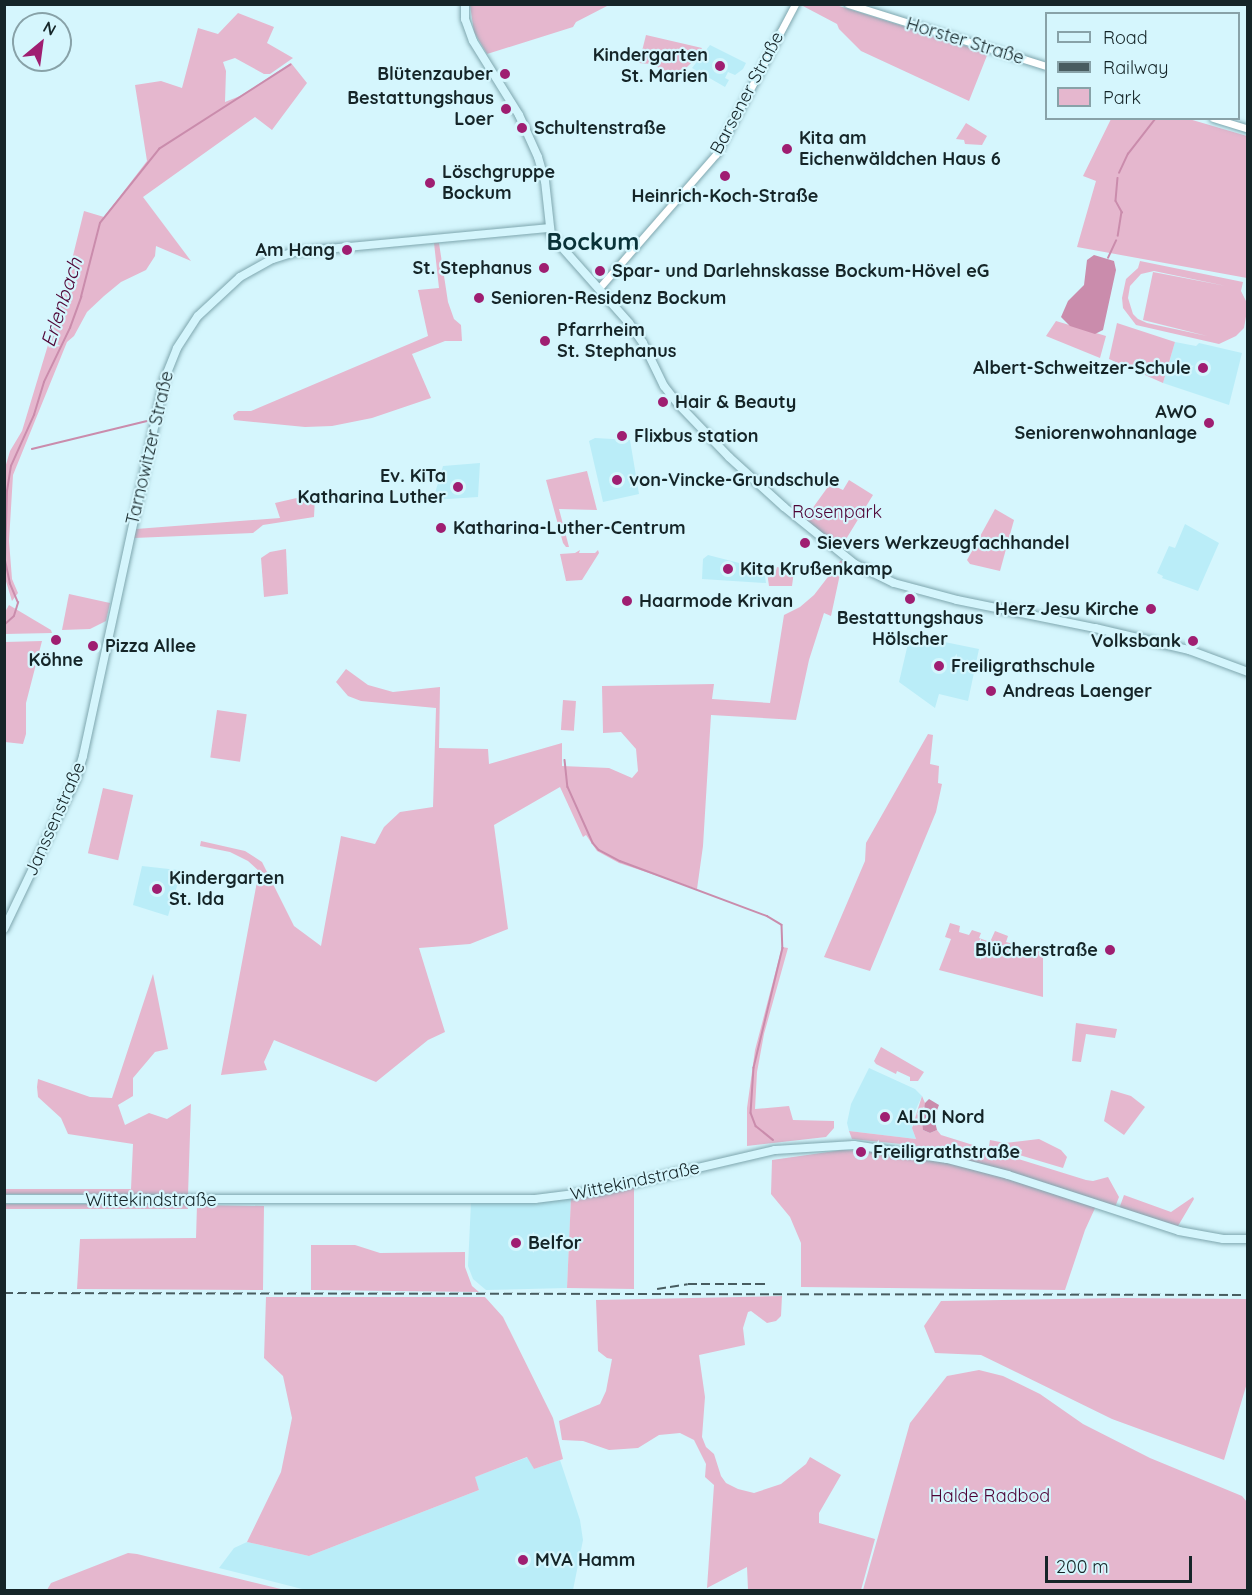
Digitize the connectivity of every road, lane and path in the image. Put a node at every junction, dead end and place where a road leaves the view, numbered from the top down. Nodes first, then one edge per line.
1 (465, 4) edge
2 (795, 4) edge
3 (848, 4) edge
4 (1045, 65) edge
5 (1219, 120) edge
6 (1248, 129) edge
7 (549, 228) junction
8 (600, 287) junction
9 (108, 635) joint
10 (1248, 672) edge
11 (4, 929) edge
12 (4, 1199) edge
13 (1248, 1239) edge

1 - 7 main road
2 - 8 street, Barsener Straße
3 - 4 street, Horster Straße
5 - 6 street
7 - 8 main road
7 - 9 main road, Tarnowitzer Straße
8 - 10 main road
9 - 11 main road, Janssenstraße
12 - 13 main road, Wittekindstraße

